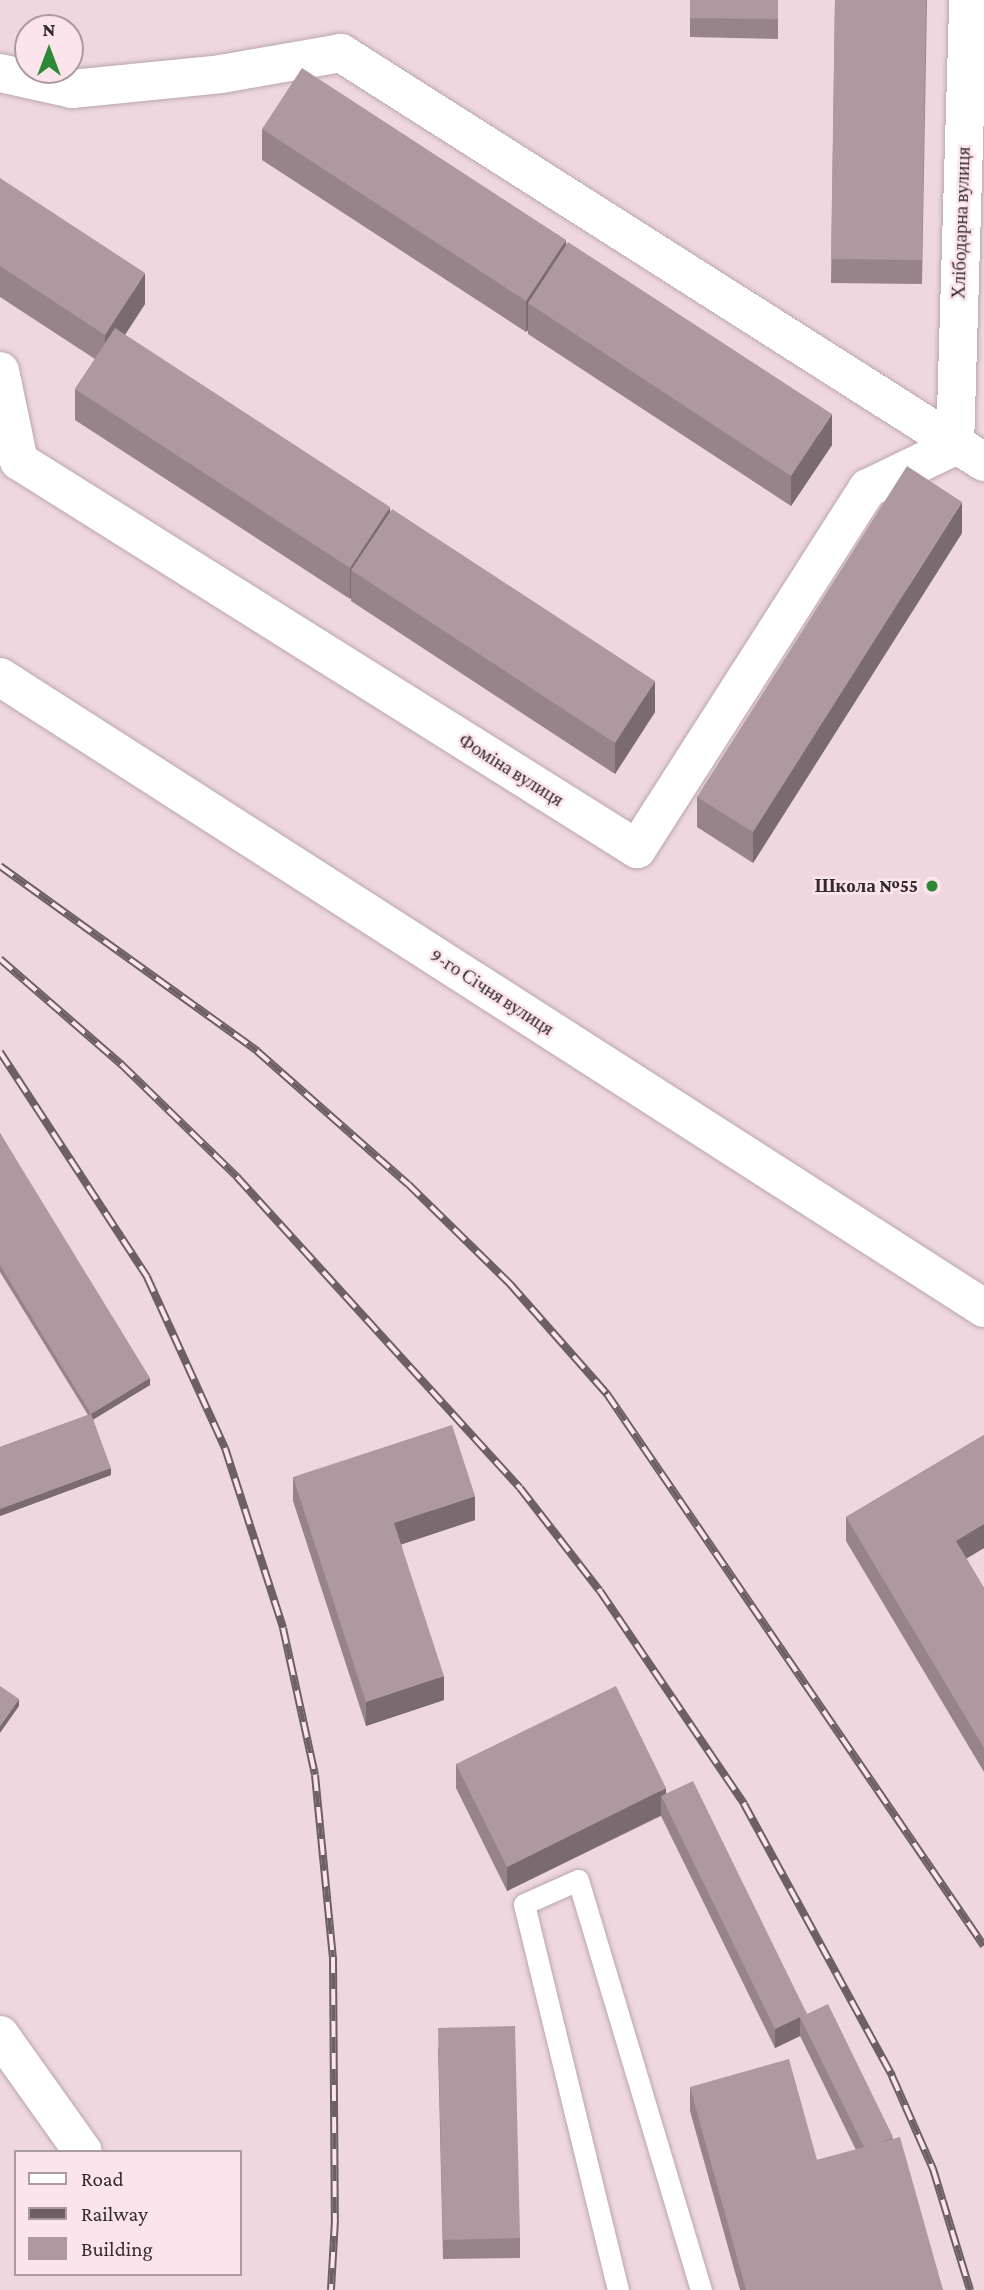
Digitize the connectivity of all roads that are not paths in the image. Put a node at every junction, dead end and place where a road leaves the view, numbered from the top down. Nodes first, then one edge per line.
1 (968, 0) edge
2 (0, 73) edge
3 (0, 371) edge
4 (970, 454) edge
5 (0, 677) edge
6 (984, 1308) edge
7 (0, 2035) edge
8 (82, 2150) edge
9 (618, 2290) edge
10 (701, 2290) edge

1 - 4 street, Хлібодарна вулиця
2 - 4 street
3 - 4 street, Фоміна вулиця
5 - 6 street, 9-го Січня вулиця
7 - 8 street
9 - 10 lane

